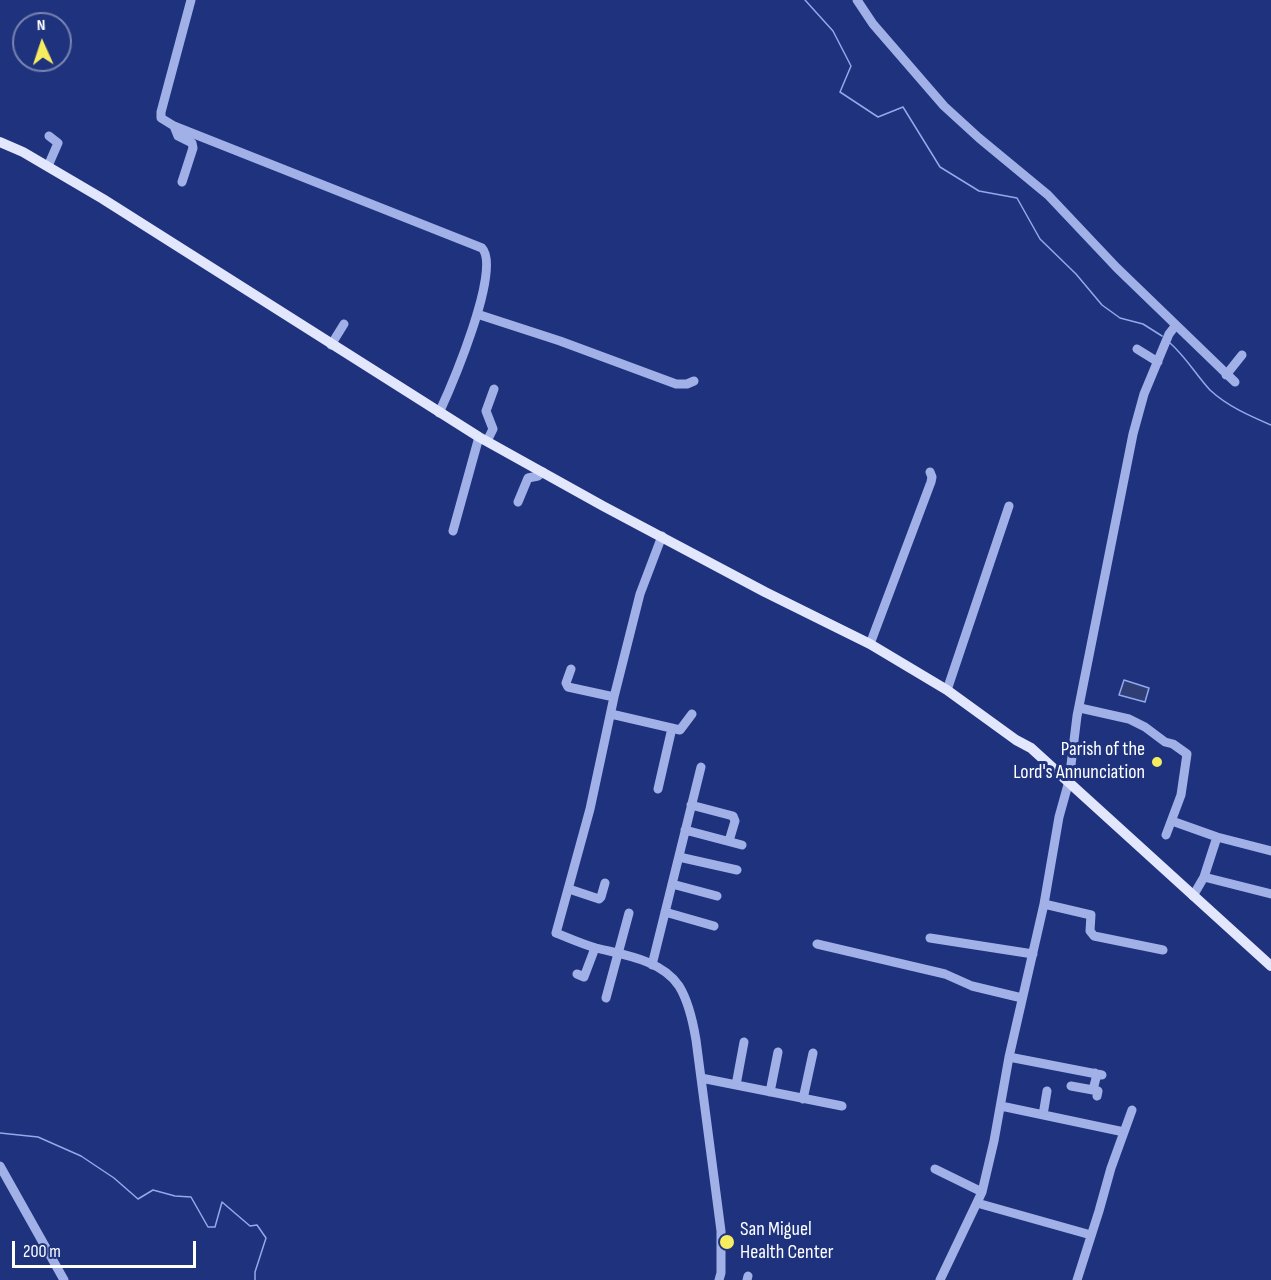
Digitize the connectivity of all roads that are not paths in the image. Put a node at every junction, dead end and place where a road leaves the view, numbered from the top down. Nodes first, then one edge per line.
1 (191, 0) edge
2 (857, 0) edge
3 (174, 126) junction
4 (49, 136) dead end
5 (0, 142) edge
6 (48, 166) junction
7 (182, 182) dead end
8 (477, 314) junction
9 (344, 324) dead end
10 (1176, 325) junction
11 (331, 345) junction
12 (1137, 349) dead end
13 (1242, 355) dead end
14 (1158, 362) junction
15 (1226, 375) junction
16 (694, 381) dead end
17 (1235, 382) dead end
18 (494, 389) dead end
19 (439, 413) junction
20 (483, 439) junction
21 (543, 472) junction
22 (930, 472) dead end
23 (518, 502) dead end
24 (1009, 506) dead end
25 (453, 531) dead end
26 (662, 536) junction
27 (870, 644) junction
28 (571, 669) dead end
29 (947, 690) junction
30 (614, 697) junction
31 (1080, 708) junction
32 (611, 714) junction
33 (692, 714) dead end
34 (672, 728) junction
35 (701, 767) dead end
36 (1069, 781) junction
37 (658, 789) dead end
38 (691, 805) junction
39 (1172, 821) junction
40 (684, 830) junction
41 (1166, 835) dead end
42 (1218, 837) junction
43 (729, 841) junction
44 (742, 845) dead end
45 (1271, 850) edge
46 (679, 857) junction
47 (737, 870) dead end
48 (1204, 877) junction
49 (605, 883) dead end
50 (672, 884) junction
51 (569, 889) junction
52 (1271, 894) edge
53 (717, 896) dead end
54 (1193, 896) junction
55 (1044, 904) junction
56 (665, 912) junction
57 (628, 913) dead end
58 (714, 926) dead end
59 (930, 938) dead end
60 (817, 944) dead end
61 (595, 948) junction
62 (1163, 950) dead end
63 (618, 953) junction
64 (1033, 954) junction
65 (652, 965) junction
66 (1271, 966) edge
67 (577, 974) dead end
68 (606, 998) dead end
69 (1022, 998) junction
70 (744, 1042) dead end
71 (778, 1052) dead end
72 (813, 1053) dead end
73 (1009, 1057) junction
74 (701, 1078) junction
75 (736, 1085) junction
76 (1071, 1086) dead end
77 (1047, 1091) dead end
78 (770, 1092) junction
79 (803, 1099) junction
80 (842, 1106) dead end
81 (1001, 1106) junction
82 (1132, 1110) dead end
83 (1042, 1115) junction
84 (1124, 1132) junction
85 (0, 1166) edge
86 (935, 1168) dead end
87 (982, 1192) junction
88 (977, 1203) junction
89 (1091, 1235) junction
90 (64, 1280) edge
91 (719, 1280) edge
92 (940, 1280) edge
93 (1077, 1280) edge

1 - 3 street
2 - 10 street
3 - 7 street
3 - 8 street
4 - 6 street
5 - 6 main road
6 - 11 main road
8 - 16 street
8 - 19 street
9 - 11 street
10 - 14 street
10 - 15 street
11 - 19 main road
12 - 14 street
13 - 15 street
14 - 31 street
15 - 17 street
18 - 20 street
19 - 20 main road
20 - 21 main road
20 - 25 street
21 - 23 street
21 - 26 main road
22 - 27 street
24 - 29 street
26 - 27 main road
26 - 30 street
27 - 29 main road
28 - 30 street
29 - 36 main road
30 - 32 street
31 - 36 street
31 - 39 street
32 - 34 street
32 - 51 street
33 - 34 street
34 - 37 street
35 - 38 street
36 - 54 main road
36 - 55 street
38 - 40 street
38 - 43 street
39 - 41 street
39 - 42 street
40 - 43 street
40 - 46 street
42 - 45 street
42 - 48 street
43 - 44 street
46 - 47 street
46 - 50 street
48 - 52 street
48 - 54 street
49 - 51 street
50 - 53 street
50 - 56 street
51 - 61 street
54 - 66 main road
55 - 62 street
55 - 64 street
56 - 58 street
56 - 65 street
57 - 63 street
59 - 64 street
60 - 69 street
61 - 63 street
61 - 67 street
63 - 65 street
63 - 68 street
64 - 69 street
65 - 74 street
69 - 73 street
70 - 75 street
71 - 78 street
72 - 79 street
73 - 76 street
73 - 81 street
74 - 75 street
74 - 91 street
75 - 78 street
77 - 83 street
78 - 79 street
79 - 80 street
81 - 83 street
81 - 87 street
82 - 84 street
83 - 84 street
84 - 89 street
85 - 90 street
86 - 87 street
87 - 88 street
88 - 89 street
88 - 92 street
89 - 93 street

